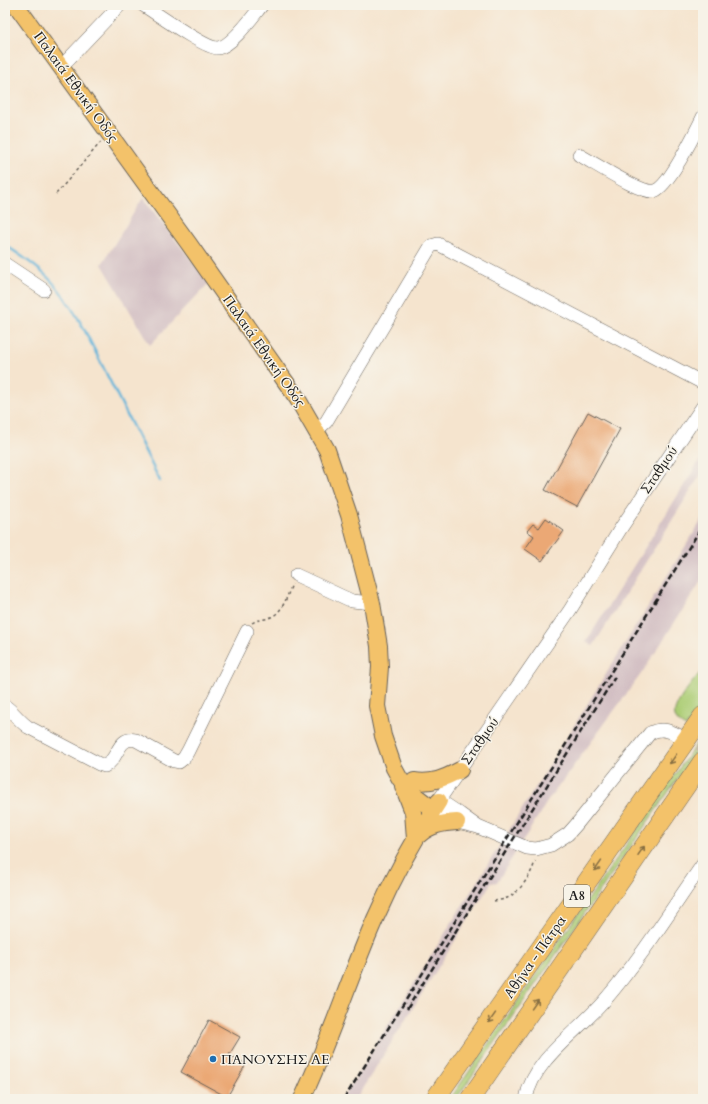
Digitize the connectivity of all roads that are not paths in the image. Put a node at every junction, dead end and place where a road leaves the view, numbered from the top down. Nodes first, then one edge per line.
1 (16, 5) edge
2 (120, 5) edge
3 (143, 5) edge
4 (262, 5) edge
5 (61, 67) junction
6 (703, 117) edge
7 (580, 155) dead end
8 (5, 264) edge
9 (44, 290) dead end
10 (703, 383) edge
11 (703, 406) edge
12 (317, 430) junction
13 (296, 574) road end
14 (372, 603) junction
15 (247, 631) road end
16 (5, 706) edge
17 (703, 716) edge
18 (678, 735) tunnel mouth
19 (703, 760) edge
20 (460, 770) junction
21 (407, 780) junction
22 (436, 804) junction
23 (457, 822) junction
24 (478, 827) junction
25 (415, 839) junction
26 (703, 864) edge
27 (302, 1099) edge
28 (436, 1099) edge
29 (470, 1099) edge
30 (526, 1099) edge

1 - 5 main road, Παλαιά Εθνική Οδός
2 - 5 street
3 - 4 street
5 - 12 main road, Παλαιά Εθνική Οδός
6 - 7 street
8 - 9 street
10 - 12 street
11 - 20 street, Σταθμού
12 - 14 main road, Παλαιά Εθνική Οδός
13 - 14 street
14 - 21 main road, Παλαιά Εθνική Οδός
15 - 16 street
17 -> 28 highway, Αθήνα - Πάτρα / Α8
18 - 24 street
29 -> 19 highway, Αθήνα - Πάτρα / Α8
20 - 21 main road
20 - 22 street, Σταθμού
21 - 22 main road, Παλαιά Εθνική Οδός
21 - 25 main road
22 - 23 street
22 - 24 street
22 - 25 main road, Σταθμού
23 - 24 street
23 - 25 main road
25 - 27 main road, Σταθμού
26 - 30 street

